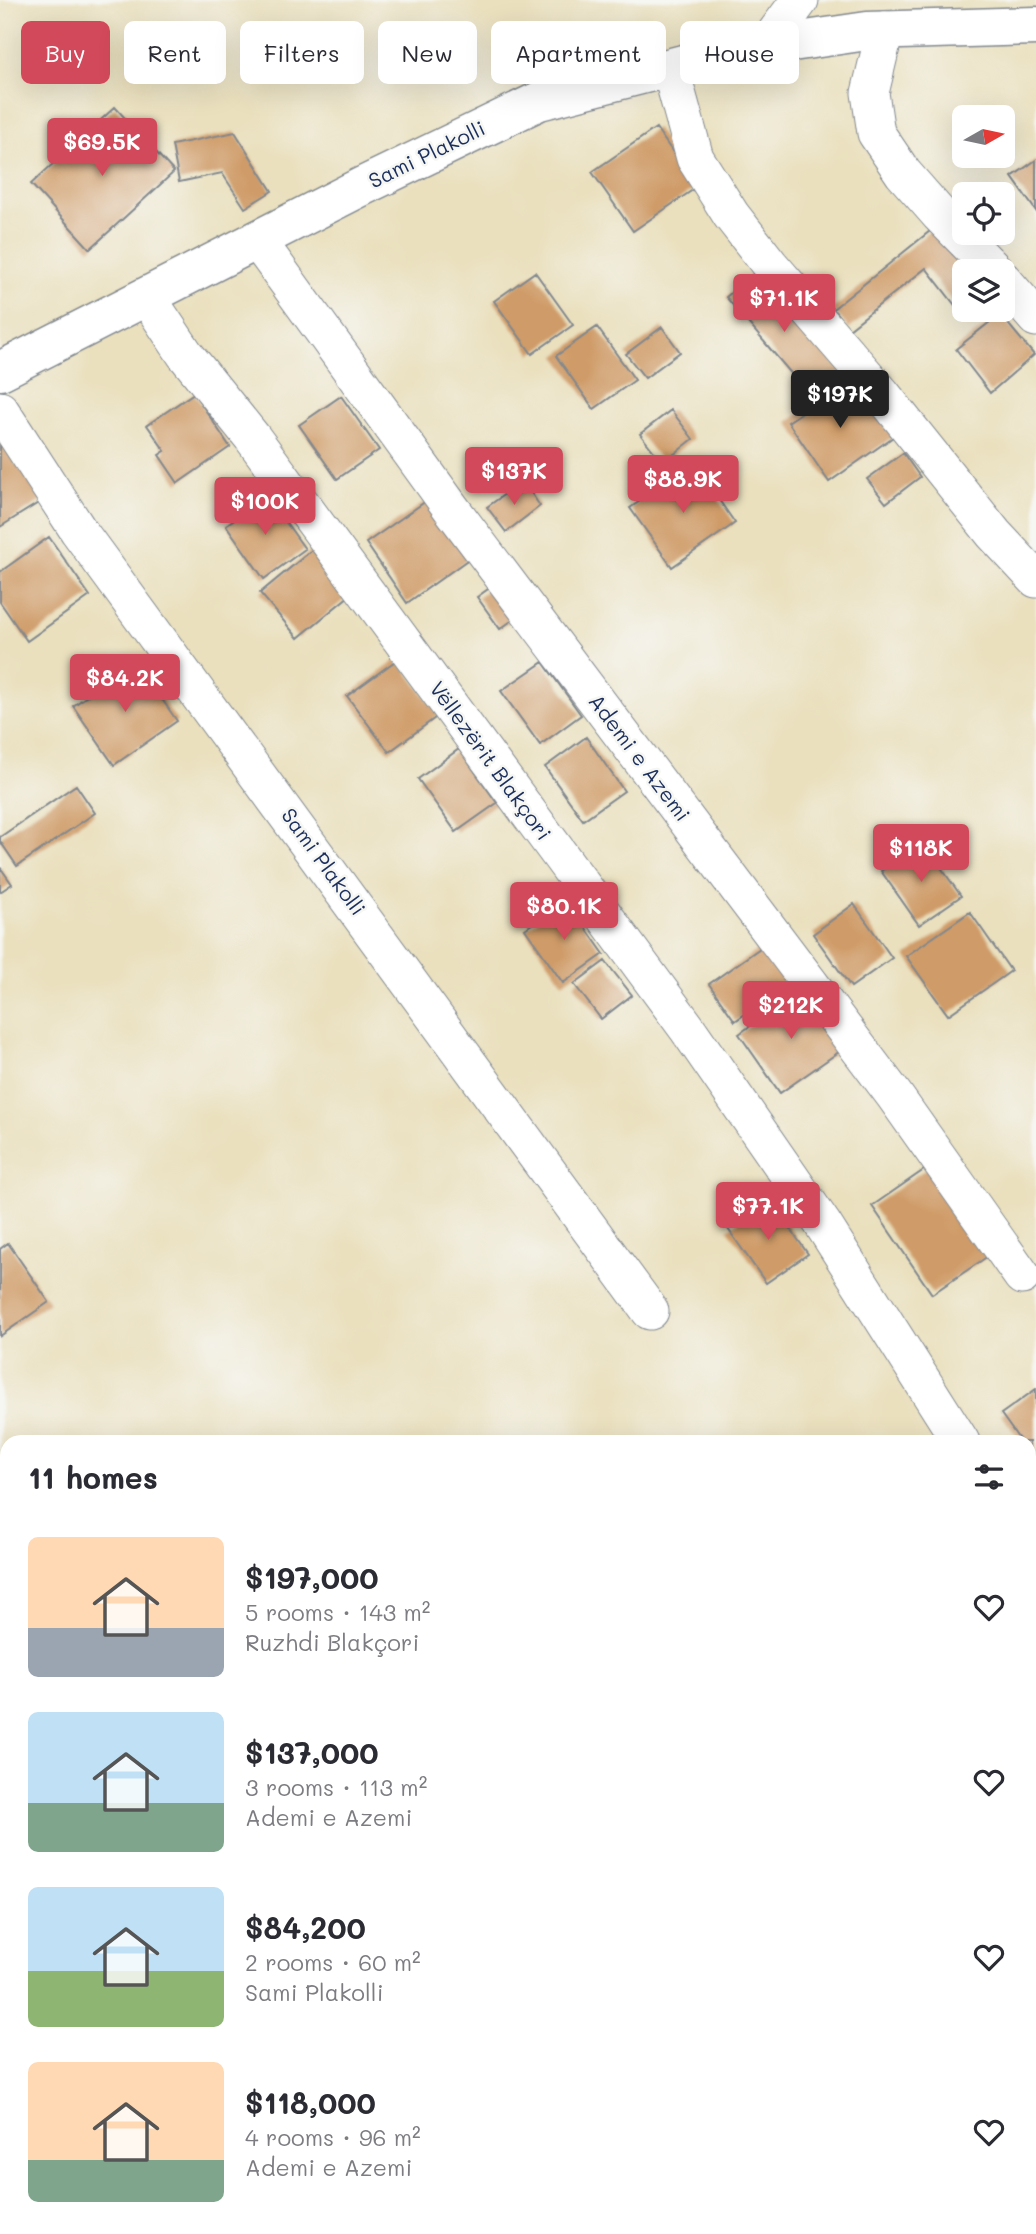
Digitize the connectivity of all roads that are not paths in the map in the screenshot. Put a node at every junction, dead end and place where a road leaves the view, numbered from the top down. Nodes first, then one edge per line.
1 (800, 0) edge
2 (784, 21) edge
3 (1036, 26) edge
4 (885, 30) junction
5 (799, 42) edge
6 (680, 64) edge
7 (670, 67) junction
8 (257, 240) junction
9 (983, 259) edge
10 (1015, 294) edge
11 (147, 297) junction
12 (1036, 318) edge
13 (0, 371) edge
14 (0, 410) edge
15 (1036, 579) edge
16 (1022, 1276) dead end
17 (650, 1311) dead end
18 (957, 1435) edge

1 - 2 street
3 - 4 street, Sami Plakolli
4 - 5 street, Sami Plakolli
4 - 9 street
6 - 7 street, Sami Plakolli
7 - 8 street, Sami Plakolli
7 - 15 street
8 - 11 street, Sami Plakolli
8 - 16 street, Ademi e Azemi
10 - 12 street
11 - 13 street, Sami Plakolli
11 - 18 street, Vëllezërit Blakçori
14 - 17 street, Sami Plakolli

